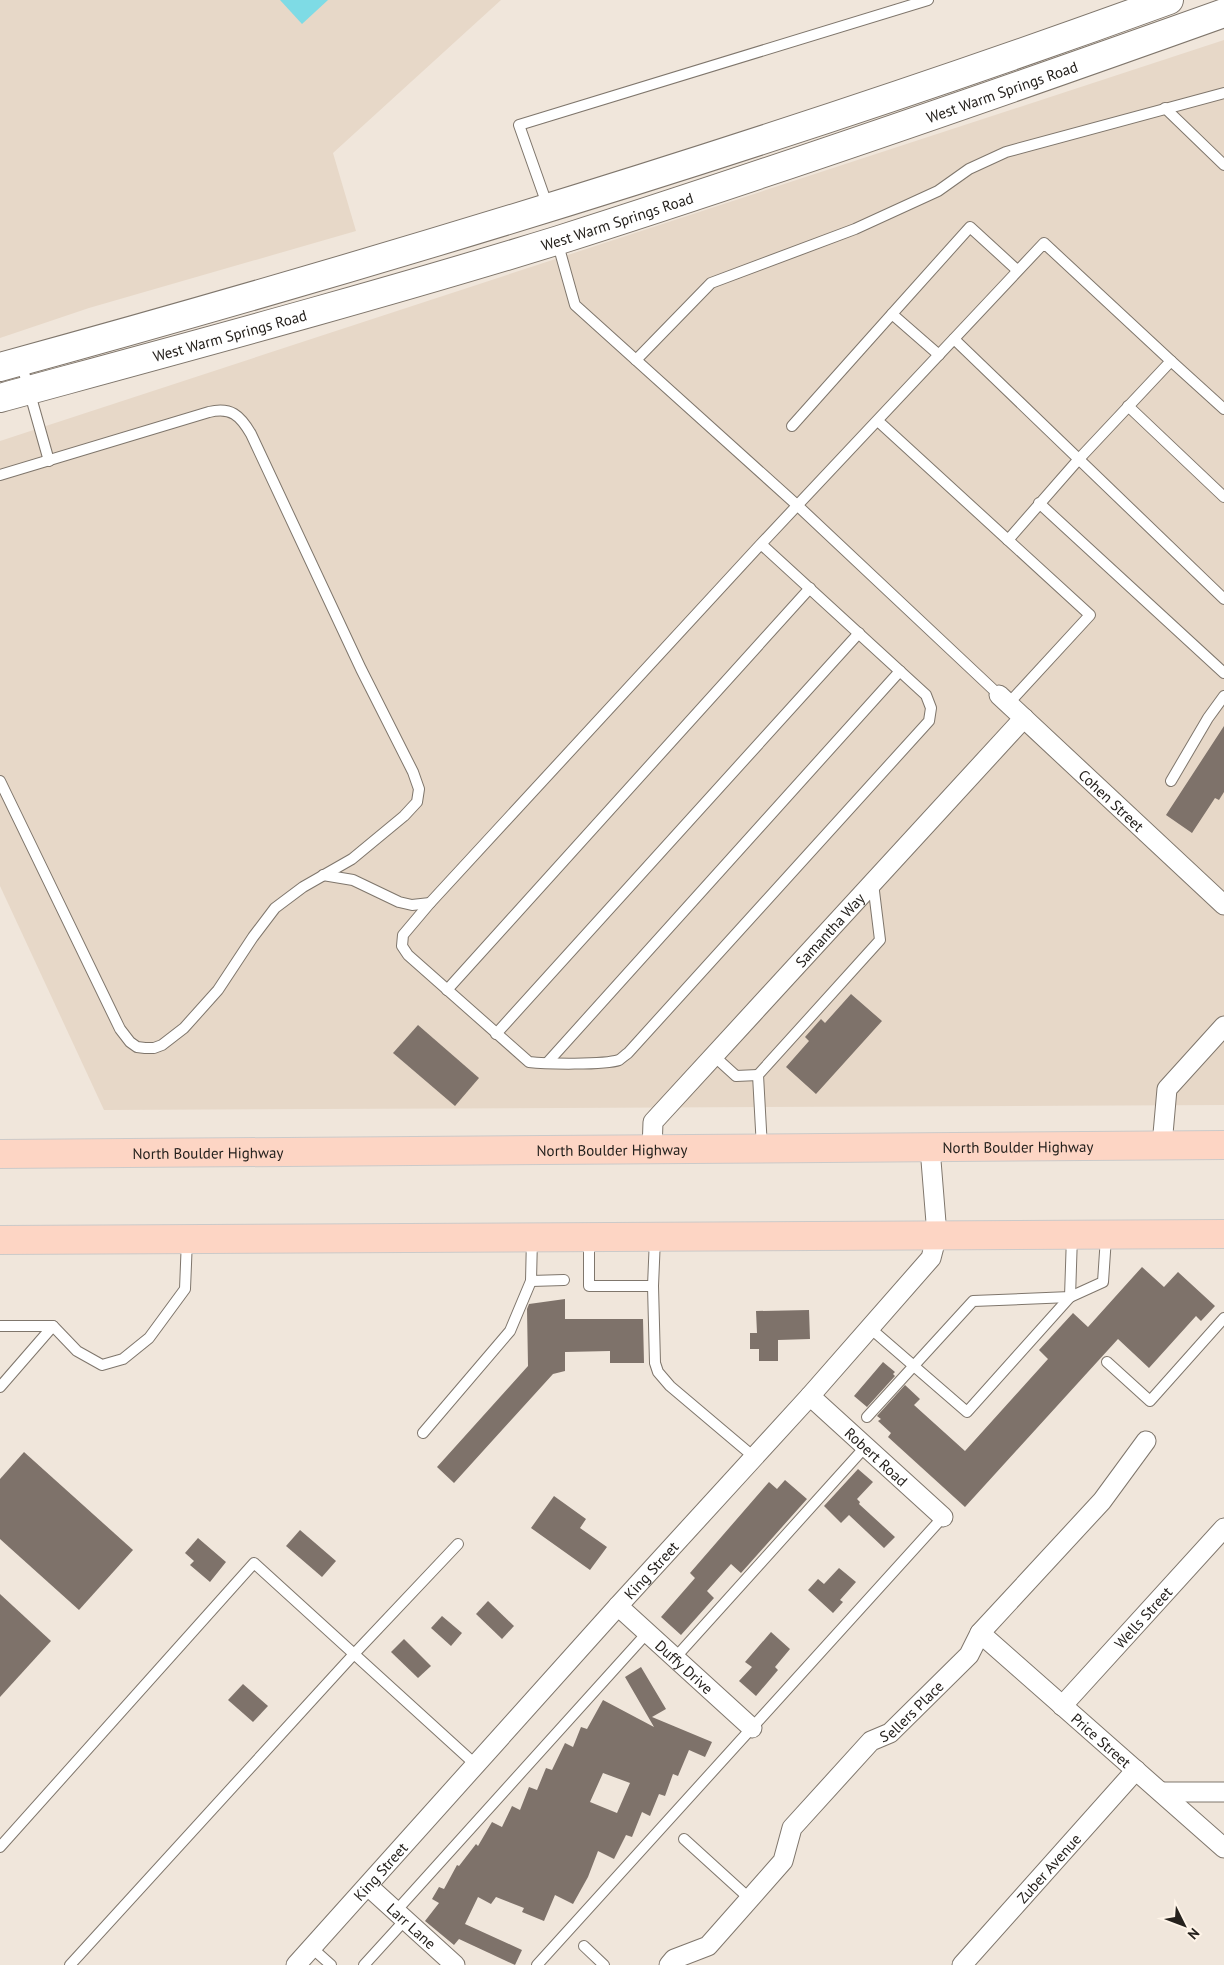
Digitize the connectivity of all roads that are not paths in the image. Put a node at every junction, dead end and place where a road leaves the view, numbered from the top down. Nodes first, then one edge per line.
1 (928, 0) edge
2 (1169, 0) edge
3 (1224, 13) edge
4 (1224, 93) edge
5 (1165, 108) junction
6 (1224, 164) edge
7 (549, 208) junction
8 (557, 240) junction
9 (1018, 270) junction
10 (892, 314) junction
11 (954, 339) junction
12 (939, 355) junction
13 (636, 360) junction
14 (1171, 361) junction
15 (10, 364) edge
16 (28, 390) junction
17 (0, 398) edge
18 (1128, 406) junction
19 (1224, 409) edge
20 (878, 421) junction
21 (792, 426) dead end
22 (1078, 460) junction
23 (49, 461) junction
24 (0, 475) edge
25 (1224, 497) edge
26 (1039, 504) junction
27 (798, 506) junction
28 (1008, 540) junction
29 (761, 544) junction
30 (810, 588) junction
31 (1224, 599) edge
32 (858, 633) junction
33 (900, 671) junction
34 (1224, 672) edge
35 (1224, 696) edge
36 (1004, 699) junction
37 (1024, 718) junction
38 (1171, 781) dead end
39 (0, 782) edge
40 (323, 875) junction
41 (872, 884) junction
42 (430, 903) junction
43 (1224, 905) edge
44 (447, 990) junction
45 (1224, 1026) edge
46 (496, 1034) junction
47 (714, 1056) junction
48 (547, 1063) junction
49 (758, 1075) junction
50 (1162, 1145) junction
51 (1224, 1145) edge
52 (930, 1148) junction
53 (762, 1149) junction
54 (652, 1150) junction
55 (0, 1154) edge
56 (1072, 1234) junction
57 (1106, 1234) junction
58 (1224, 1234) edge
59 (937, 1235) junction
60 (532, 1237) junction
61 (588, 1237) junction
62 (655, 1237) junction
63 (187, 1239) junction
64 (0, 1240) edge
65 (564, 1280) dead end
66 (531, 1281) junction
67 (653, 1286) junction
68 (1070, 1297) junction
69 (1224, 1318) edge
70 (0, 1326) edge
71 (54, 1326) junction
72 (870, 1328) junction
73 (1107, 1362) dead end
74 (913, 1365) junction
75 (0, 1387) edge
76 (810, 1396) junction
77 (867, 1417) dead end
78 (423, 1433) dead end
79 (1146, 1441) dead end
80 (866, 1446) junction
81 (754, 1457) junction
82 (944, 1517) joint
83 (1224, 1528) edge
84 (458, 1544) dead end
85 (618, 1606) junction
86 (647, 1633) junction
87 (980, 1633) junction
88 (354, 1654) junction
89 (675, 1658) junction
90 (1062, 1706) junction
91 (752, 1728) junction
92 (476, 1765) junction
93 (1136, 1770) junction
94 (1161, 1792) junction
95 (1224, 1792) edge
96 (684, 1839) dead end
97 (0, 1847) edge
98 (1224, 1848) edge
99 (368, 1886) junction
100 (750, 1899) junction
101 (401, 1916) junction
102 (584, 1946) dead end
103 (312, 1948) junction
104 (70, 1965) edge
105 (296, 1965) edge
106 (331, 1965) edge
107 (364, 1965) edge
108 (455, 1965) edge
109 (537, 1965) edge
110 (604, 1965) edge
111 (668, 1965) edge
112 (962, 1965) edge

1 - 7 lane
2 - 7 main road, West Warm Springs Road
3 - 8 main road, West Warm Springs Road
4 - 5 lane
5 - 6 lane
5 - 13 lane
7 - 8 main road
7 - 15 main road, West Warm Springs Road
8 - 13 lane
8 - 16 main road, West Warm Springs Road
9 - 10 lane
9 - 11 lane
9 - 14 lane
10 - 12 lane
10 - 21 lane
11 - 12 lane
11 - 22 lane
12 - 20 lane
13 - 27 lane
14 - 18 lane
14 - 19 lane
15 - 16 lane
16 - 17 main road, West Warm Springs Road
16 - 23 lane
18 - 22 lane
18 - 25 lane
20 - 27 lane
20 - 28 lane
22 - 26 lane
22 - 31 lane
23 - 24 lane
23 - 40 lane
26 - 28 lane
26 - 34 lane
27 - 29 lane
27 - 36 lane
28 - 36 lane
29 - 30 lane
29 - 42 lane
30 - 32 lane
30 - 44 lane
32 - 33 lane
32 - 46 lane
33 - 48 lane
33 - 48 lane
35 - 38 lane
36 - 37 street, Cohen Street
37 - 41 street, Samantha Way
37 - 43 street, Cohen Street
39 - 40 lane
40 - 42 lane
41 - 47 street, Samantha Way
41 - 49 lane
42 - 44 lane
44 - 46 lane
45 - 50 street
46 - 48 lane
47 - 49 lane
47 - 54 street, Samantha Way
49 - 53 lane
50 - 51 main road, North Boulder Highway
50 - 52 main road, North Boulder Highway
52 - 53 main road, North Boulder Highway
52 - 59 street, King Street
53 - 54 main road, North Boulder Highway
54 - 55 main road, North Boulder Highway
56 - 57 main road
56 - 59 main road
56 - 68 lane
57 - 58 main road
57 - 68 lane
59 - 62 main road
59 - 72 street, King Street
60 - 61 main road
60 - 63 main road
60 - 66 lane
61 - 62 main road
61 - 67 lane
62 - 67 lane
63 - 64 main road
63 - 71 lane
65 - 66 lane
66 - 78 lane
67 - 81 lane
68 - 74 lane
68 - 74 lane
69 - 73 lane
70 - 71 lane
71 - 75 lane
72 - 74 lane
72 - 76 street, King Street
74 - 77 lane
76 - 80 street, Robert Road
76 - 81 street, King Street
79 - 87 street, Sellers Place
80 - 82 street, Robert Road
80 - 89 lane
81 - 85 street, King Street
82 - 91 lane
83 - 90 street, Wells Street
84 - 88 lane
85 - 86 street, Duffy Drive
85 - 92 street, King Street
86 - 89 street, Duffy Drive
86 - 101 lane
87 - 90 street, Price Street
87 - 100 street, Sellers Place
88 - 92 lane
88 - 97 lane
88 - 104 lane
89 - 91 street, Duffy Drive
90 - 93 street, Price Street
91 - 109 lane
92 - 99 street, King Street
93 - 94 street, Price Street
93 - 112 street, Zuber Avenue
94 - 95 street
94 - 98 street, Price Street
96 - 100 lane
99 - 101 street, Larr Lane
99 - 103 street, King Street
100 - 111 street, Sellers Place
101 - 107 lane
101 - 108 street, Larr Lane
102 - 110 lane
103 - 105 street, King Street
103 - 106 lane

